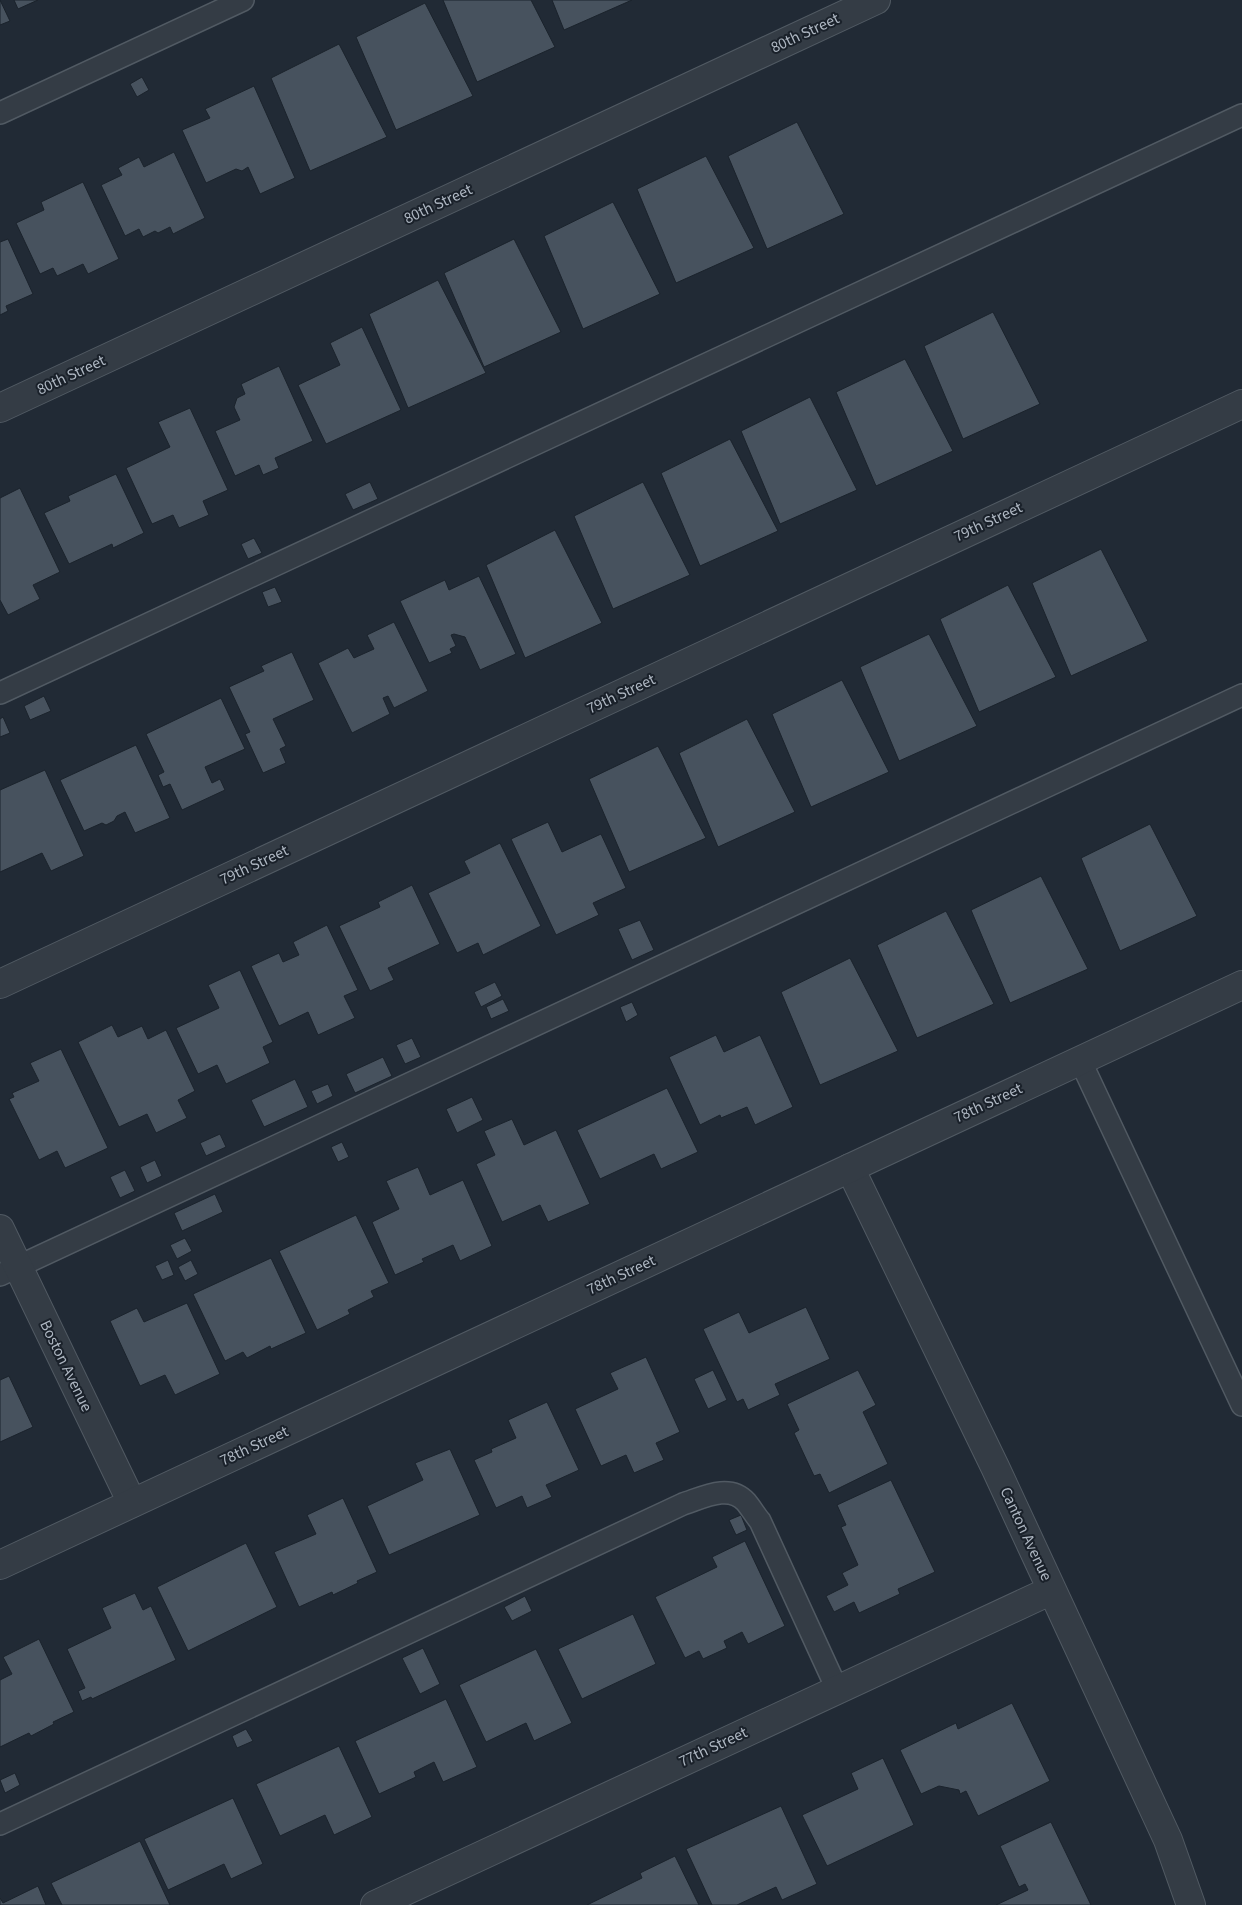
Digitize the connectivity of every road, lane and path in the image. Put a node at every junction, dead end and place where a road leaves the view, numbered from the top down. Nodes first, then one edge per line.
1 (243, 0) edge
2 (876, 0) edge
3 (0, 113) edge
4 (1242, 116) edge
5 (1242, 404) edge
6 (0, 408) edge
7 (0, 693) edge
8 (1242, 695) edge
9 (0, 984) edge
10 (1242, 984) edge
11 (1080, 1060) junction
12 (850, 1168) junction
13 (0, 1229) edge
14 (9, 1270) edge
15 (1242, 1405) edge
16 (132, 1503) junction
17 (0, 1565) edge
18 (1052, 1590) junction
19 (837, 1689) junction
20 (0, 1824) edge
21 (375, 1905) edge
22 (1191, 1905) edge

1 - 3 lane
2 - 6 street, 80th Street
4 - 7 lane
5 - 9 street, 79th Street
8 - 14 lane
10 - 11 street, 78th Street
11 - 12 street, 78th Street
11 - 15 lane
12 - 16 street, 78th Street
12 - 18 street, Canton Avenue
13 - 14 street, Boston Avenue
14 - 16 street, Boston Avenue
16 - 17 street, 78th Street
18 - 19 street, 77th Street
18 - 22 street, Canton Avenue
19 - 20 lane
19 - 21 street, 77th Street

